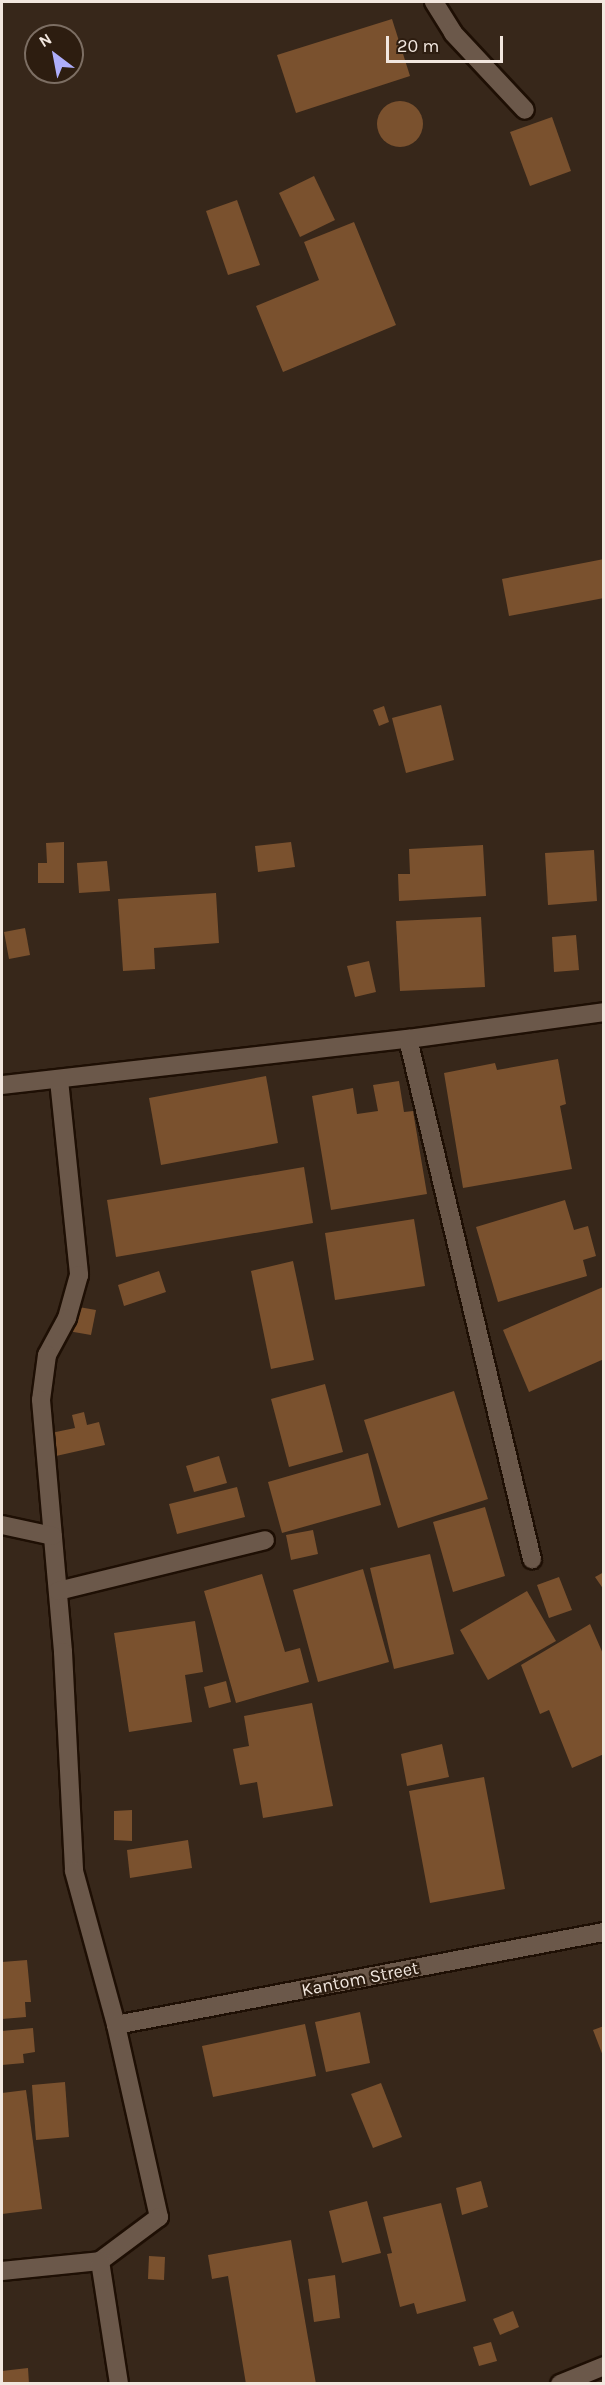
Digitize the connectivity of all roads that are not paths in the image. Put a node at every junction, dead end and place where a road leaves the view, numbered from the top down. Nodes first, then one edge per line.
1 (434, 2) edge
2 (525, 110) dead end
3 (603, 1012) edge
4 (408, 1040) junction
5 (59, 1080) junction
6 (2, 1084) edge
7 (2, 1525) edge
8 (53, 1536) junction
9 (265, 1540) dead end
10 (532, 1559) dead end
11 (58, 1591) junction
12 (603, 1932) edge
13 (116, 2025) junction
14 (100, 2261) junction
15 (2, 2271) edge
16 (603, 2366) edge
17 (118, 2384) edge
18 (560, 2384) edge

1 - 2 street
3 - 4 street
4 - 5 street
4 - 10 street
5 - 6 street
5 - 8 street
7 - 8 street
8 - 11 street
9 - 11 street
11 - 13 street
12 - 13 street, Kantom Street
13 - 14 street
14 - 15 street
14 - 17 street
16 - 18 street

